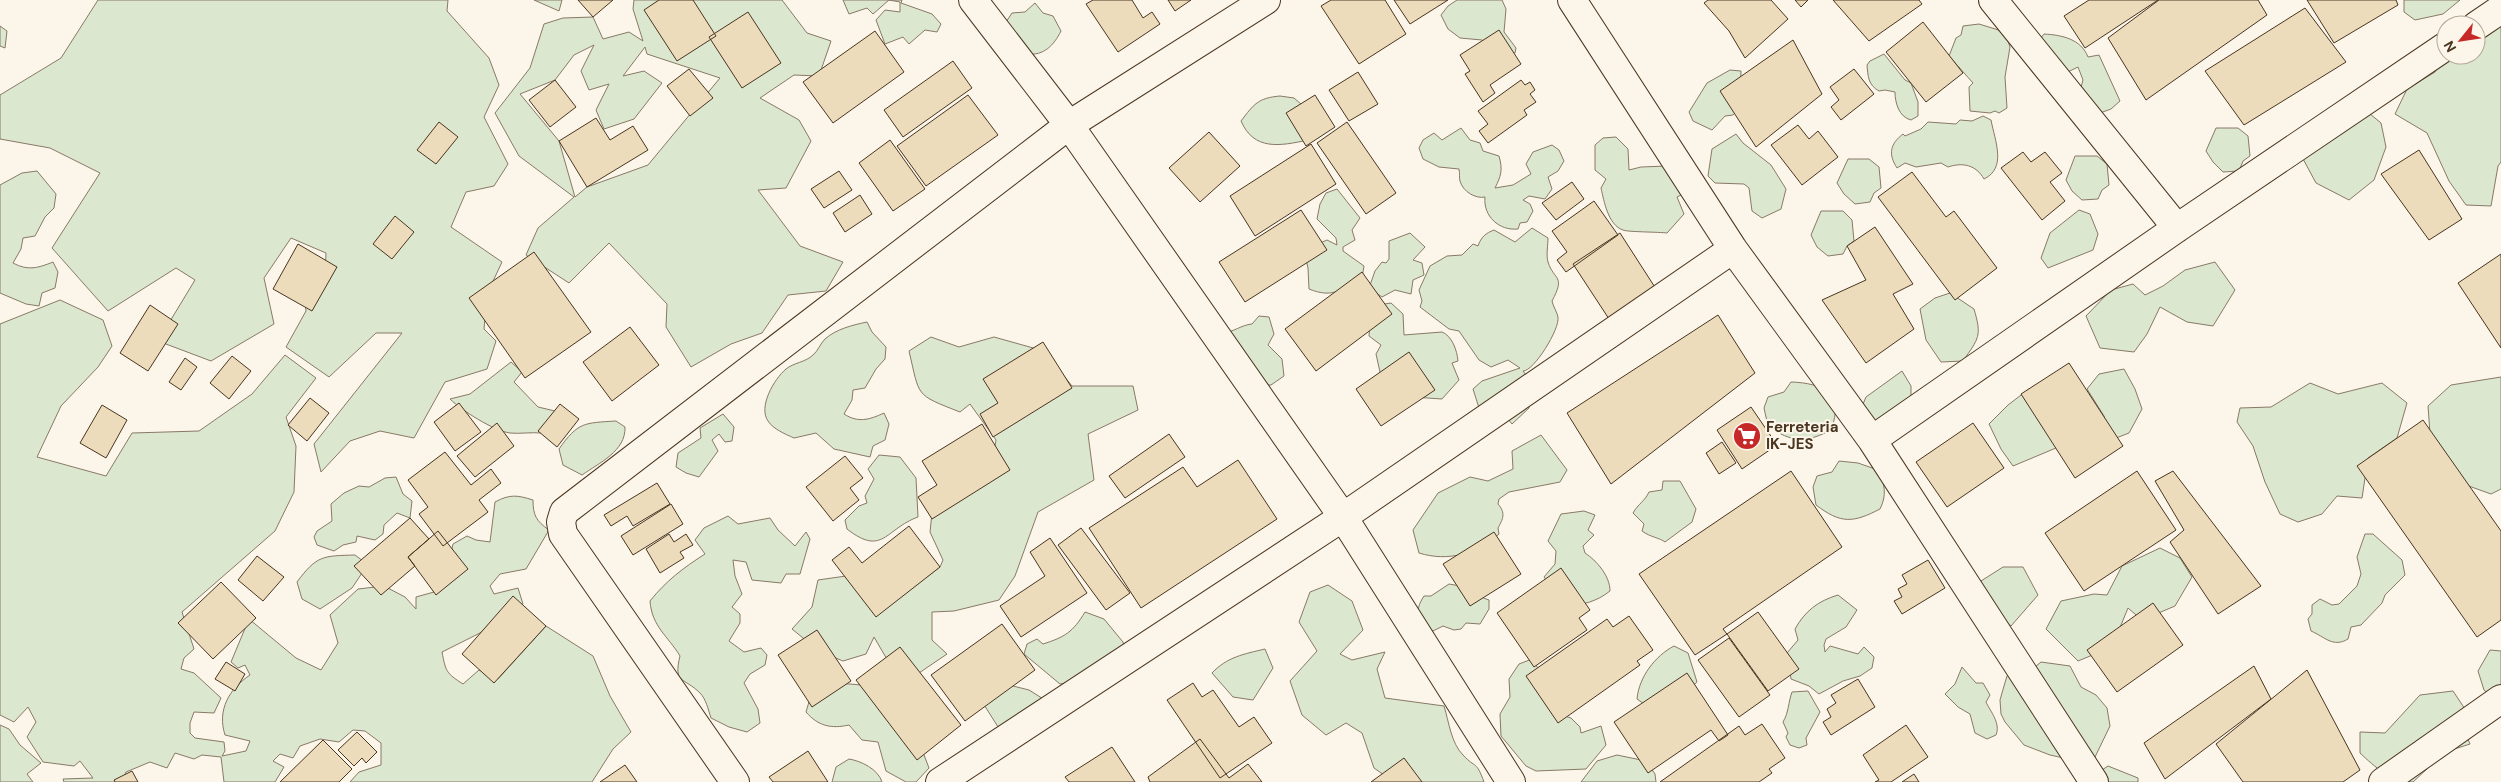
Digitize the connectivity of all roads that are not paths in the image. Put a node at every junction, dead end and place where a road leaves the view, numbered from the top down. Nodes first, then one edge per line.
1 (974, 0) edge
2 (1266, 0) edge
3 (1572, 0) edge
4 (1993, 0) edge
5 (2501, 9) edge
6 (2486, 19) edge
7 (2436, 53) edge
8 (1069, 125) junction
9 (2177, 228) junction
10 (1733, 249) junction
11 (1872, 440) junction
12 (1343, 517) junction
13 (2501, 699) edge
14 (736, 782) edge
15 (940, 782) edge
16 (1511, 782) edge
17 (2094, 782) edge
18 (2383, 782) edge

1 - 8 street
2 - 8 street
3 - 10 street
4 - 9 street
5 - 6 street
7 - 9 street
8 - 12 street
8 - 14 street
9 - 11 street
10 - 11 street
10 - 12 street
11 - 17 street
12 - 15 street
12 - 16 street
13 - 18 street

